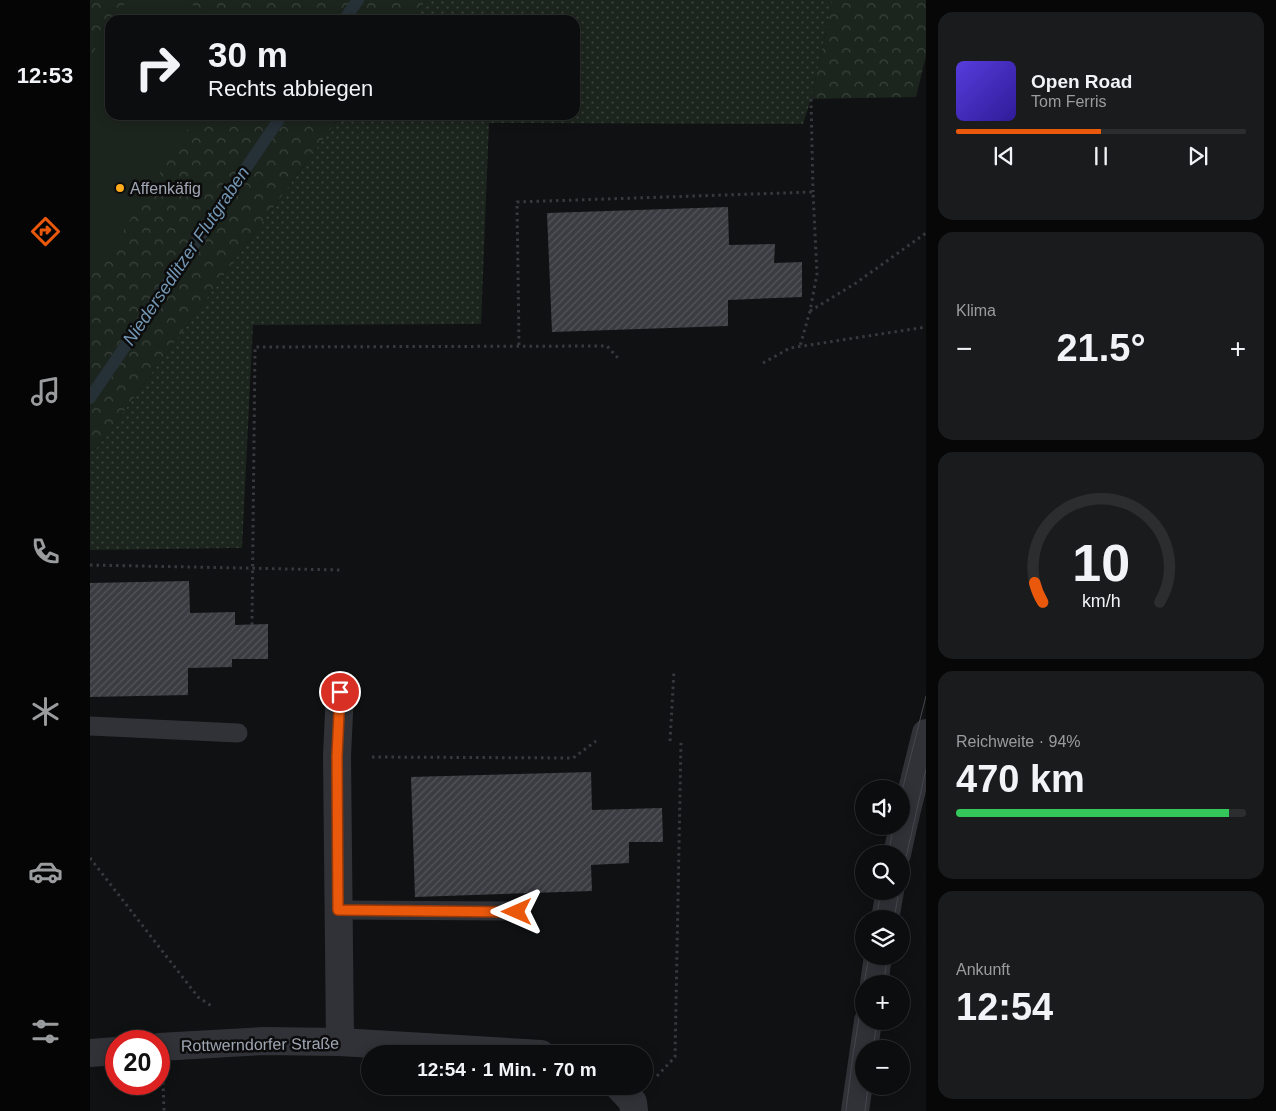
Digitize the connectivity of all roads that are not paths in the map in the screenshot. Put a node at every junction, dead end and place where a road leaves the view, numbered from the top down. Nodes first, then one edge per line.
1 (340, 692) dead end
2 (90, 726) edge
3 (238, 733) dead end
4 (926, 733) edge
5 (900, 845) edge
6 (338, 910) junction
7 (517, 912) dead end
8 (867, 1030) edge
9 (340, 1042) junction
10 (390, 1045) edge
11 (170, 1046) edge
12 (105, 1051) edge
13 (90, 1053) edge
14 (855, 1111) edge

1 - 6 street
2 - 3 lane
4 - 5 street
6 - 7 lane
6 - 9 street
8 - 14 street
9 - 10 street, Rottwerndorfer Straße
9 - 11 street, Rottwerndorfer Straße
12 - 13 street

